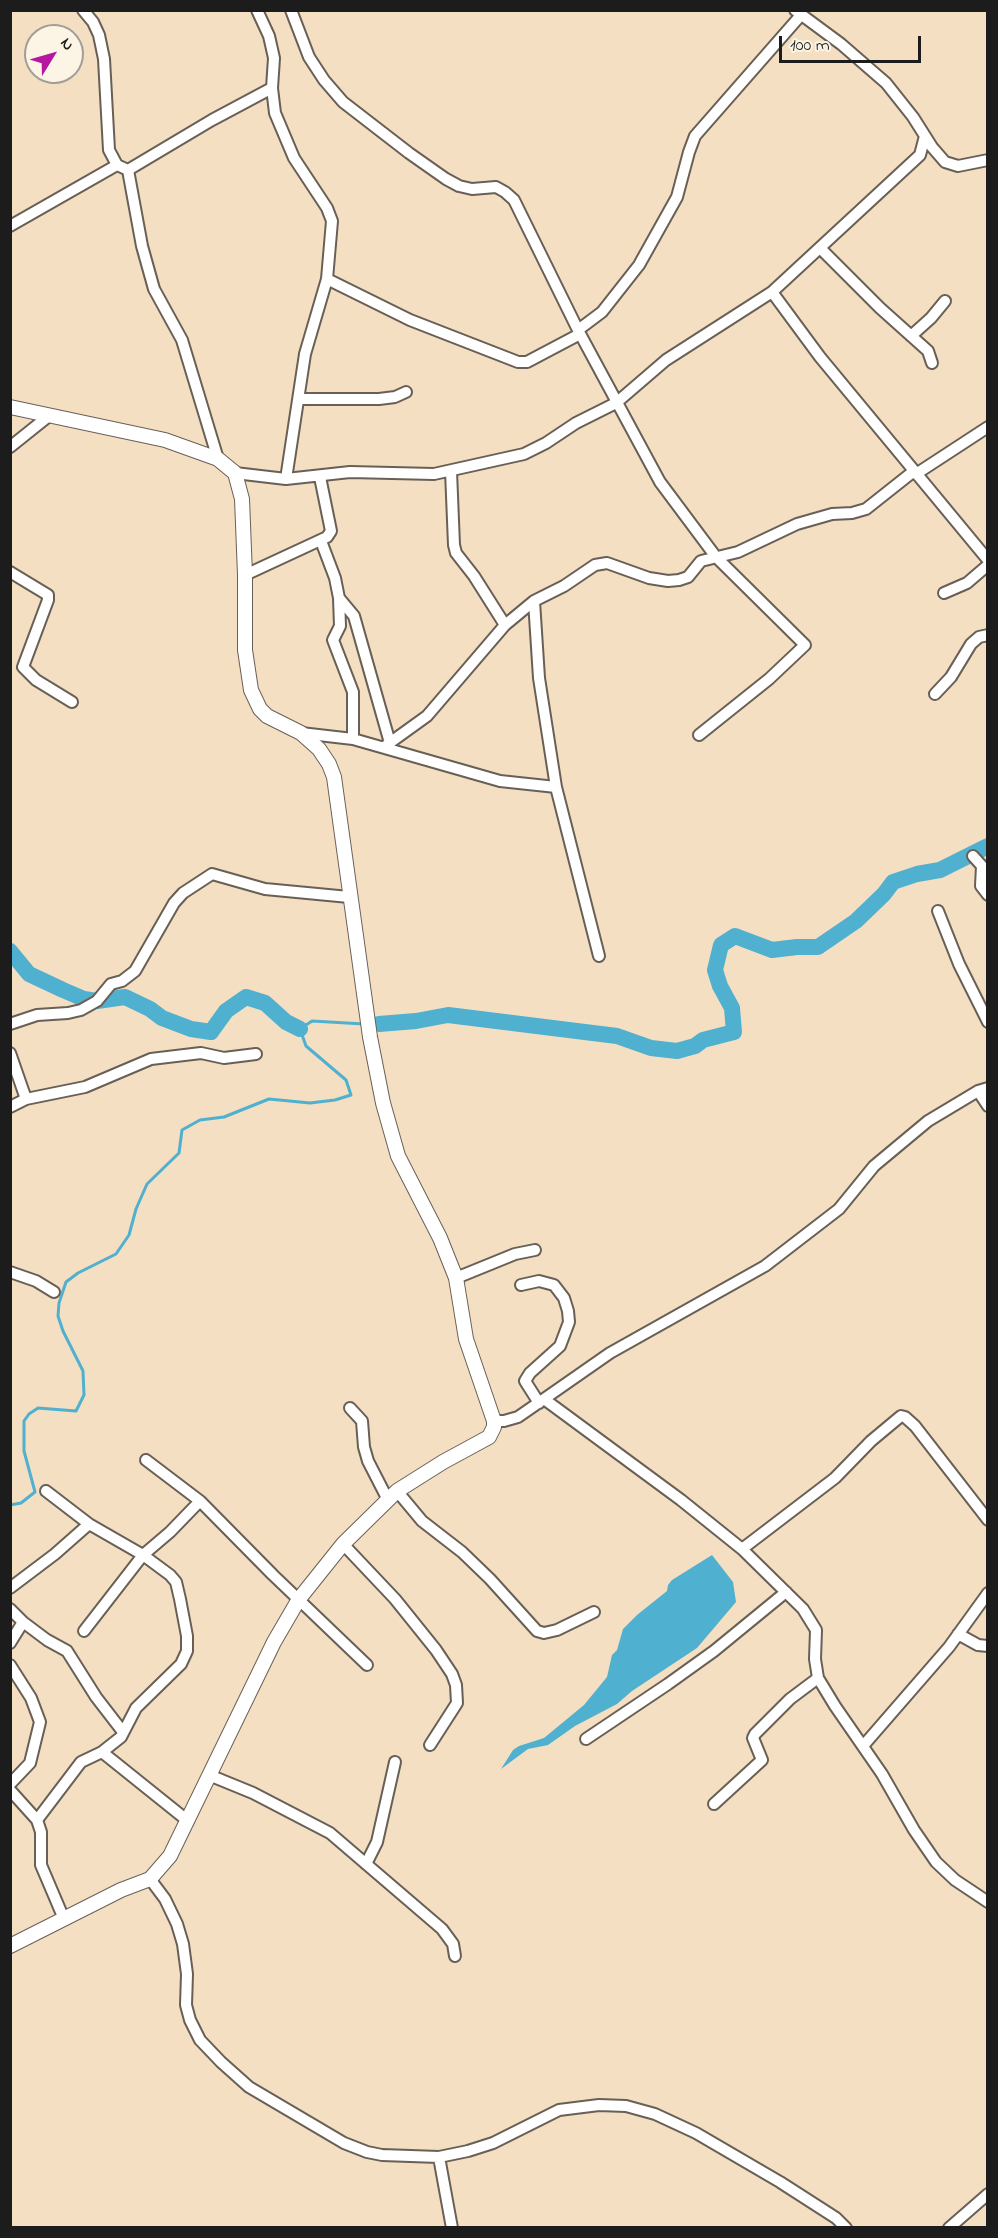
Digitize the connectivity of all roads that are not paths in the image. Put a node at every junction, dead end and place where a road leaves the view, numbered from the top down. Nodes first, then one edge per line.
1 (83, 10) edge
2 (257, 10) edge
3 (291, 10) edge
4 (798, 13) edge
5 (272, 88) junction
6 (925, 136) junction
7 (920, 155) junction
8 (987, 160) edge
9 (945, 162) junction
10 (117, 165) junction
11 (128, 170) junction
12 (10, 226) edge
13 (820, 248) junction
14 (327, 279) junction
15 (772, 292) junction
16 (945, 301) dead end
17 (579, 332) junction
18 (911, 336) junction
19 (932, 363) dead end
20 (406, 392) dead end
21 (299, 399) junction
22 (616, 403) junction
23 (10, 407) edge
24 (50, 415) junction
25 (987, 427) edge
26 (10, 447) edge
27 (219, 459) junction
28 (451, 471) junction
29 (915, 472) junction
30 (234, 473) junction
31 (320, 477) junction
32 (286, 479) junction
33 (321, 541) junction
34 (716, 557) junction
35 (987, 560) edge
36 (987, 565) edge
37 (10, 572) edge
38 (245, 575) junction
39 (944, 593) dead end
40 (339, 598) junction
41 (534, 601) junction
42 (505, 625) junction
43 (987, 635) edge
44 (935, 694) dead end
45 (72, 702) dead end
46 (302, 733) junction
47 (699, 735) dead end
48 (353, 739) junction
49 (387, 745) junction
50 (556, 787) junction
51 (973, 856) dead end
52 (987, 895) edge
53 (349, 897) junction
54 (938, 911) dead end
55 (598, 956) dead end
56 (987, 1022) edge
57 (10, 1024) edge
58 (10, 1053) edge
59 (255, 1054) dead end
60 (983, 1089) edge
61 (26, 1099) junction
62 (987, 1106) edge
63 (10, 1107) edge
64 (535, 1250) dead end
65 (10, 1272) edge
66 (456, 1278) junction
67 (521, 1285) dead end
68 (54, 1292) dead end
69 (542, 1401) junction
70 (350, 1408) dead end
71 (494, 1421) junction
72 (146, 1460) dead end
73 (46, 1491) dead end
74 (393, 1495) junction
75 (200, 1500) junction
76 (987, 1520) edge
77 (89, 1524) junction
78 (343, 1544) junction
79 (742, 1549) junction
80 (143, 1555) junction
81 (10, 1588) edge
82 (786, 1592) junction
83 (987, 1593) edge
84 (299, 1599) junction
85 (10, 1609) edge
86 (594, 1612) dead end
87 (23, 1622) junction
88 (84, 1631) dead end
89 (958, 1634) junction
90 (10, 1642) edge
91 (987, 1646) edge
92 (10, 1665) edge
93 (367, 1665) dead end
94 (818, 1678) junction
95 (123, 1732) junction
96 (586, 1739) dead end
97 (430, 1745) dead end
98 (863, 1746) junction
99 (102, 1752) junction
100 (395, 1762) dead end
101 (209, 1775) junction
102 (10, 1785) edge
103 (10, 1790) edge
104 (714, 1803) dead end
105 (37, 1820) junction
106 (188, 1821) junction
107 (366, 1864) junction
108 (150, 1879) junction
109 (987, 1902) edge
110 (64, 1919) junction
111 (10, 1946) edge
112 (455, 1956) dead end
113 (439, 2157) junction
114 (987, 2194) edge
115 (452, 2228) edge
116 (846, 2228) edge
117 (949, 2228) edge

1 - 10 street
2 - 5 street
3 - 17 street
4 - 6 street
4 - 17 street
5 - 11 street
5 - 14 street
6 - 7 street
6 - 9 street
7 - 9 street
7 - 13 street
8 - 9 street
10 - 11 street
10 - 12 street
11 - 27 street
13 - 15 street
13 - 18 street
14 - 17 street
14 - 21 street
15 - 22 street
15 - 29 street
16 - 18 street
17 - 22 street
18 - 19 street
20 - 21 street
21 - 32 street
22 - 28 street
22 - 34 street
23 - 24 street
24 - 26 street
24 - 27 street
25 - 29 street
27 - 30 street
28 - 31 street
28 - 42 street
29 - 34 street
29 - 35 street
30 - 32 street
30 - 38 street
31 - 32 street
31 - 33 street
33 - 38 street
33 - 40 street
34 - 41 street
34 - 47 street
36 - 39 street
37 - 45 street
38 - 46 street
40 - 48 street
40 - 49 street
41 - 42 street
41 - 50 street
42 - 49 street
43 - 44 street
46 - 48 street
46 - 53 street
48 - 49 street
49 - 50 street
50 - 55 street
51 - 52 street
53 - 57 street
53 - 66 street
54 - 56 street
58 - 61 street
59 - 61 street
60 - 62 street
60 - 69 street
61 - 63 street
64 - 66 street
65 - 68 street
66 - 71 street
67 - 69 street
69 - 71 street
69 - 79 street
70 - 74 street
71 - 74 street
72 - 75 street
73 - 77 street
74 - 78 street
74 - 86 street
75 - 80 street
75 - 84 street
76 - 79 street
77 - 80 street
77 - 81 street
78 - 84 street
78 - 97 street
79 - 82 street
80 - 88 street
80 - 95 street
82 - 94 street
82 - 96 street
83 - 89 street
84 - 93 street
84 - 101 street
85 - 87 street
87 - 90 street
87 - 95 street
89 - 91 street
89 - 98 street
92 - 102 street
94 - 98 street
94 - 104 street
95 - 99 street
98 - 109 street
99 - 105 street
99 - 106 street
100 - 107 street
101 - 106 street
101 - 107 street
103 - 105 street
105 - 110 street
106 - 108 street
107 - 112 street
108 - 110 street
108 - 113 street
110 - 111 street
113 - 115 street
113 - 116 street
114 - 117 street

